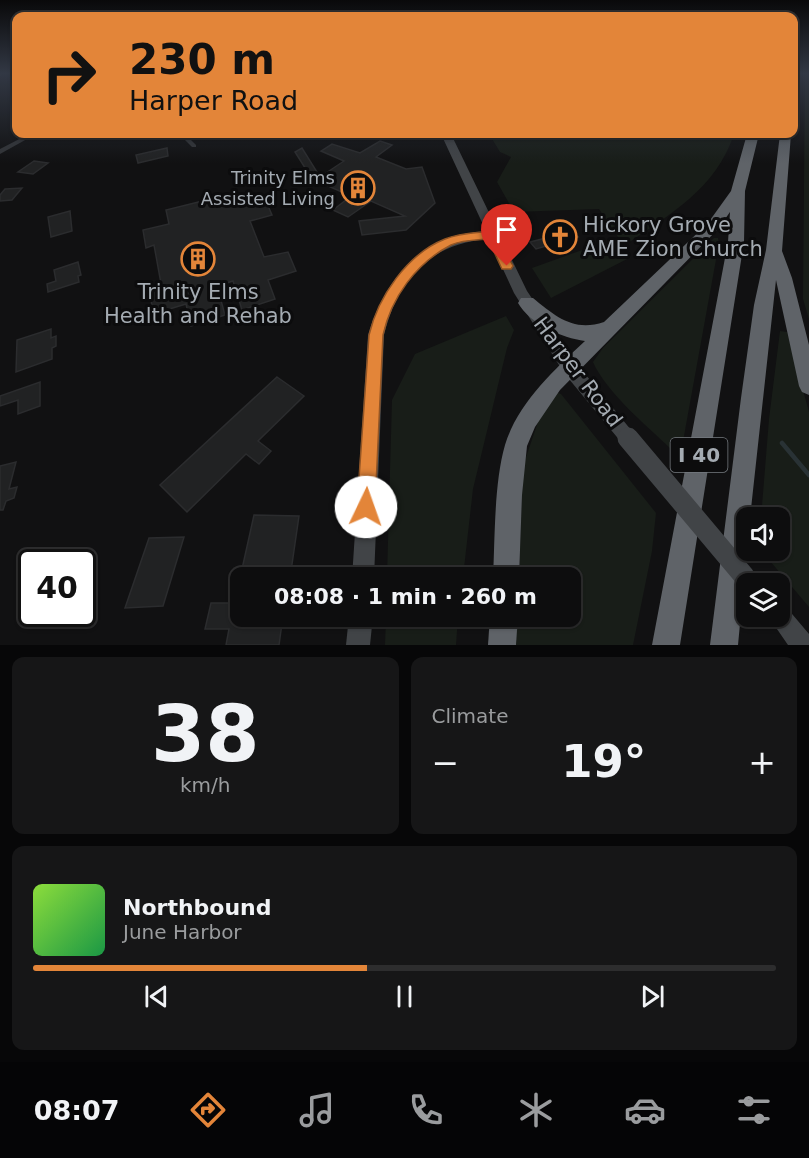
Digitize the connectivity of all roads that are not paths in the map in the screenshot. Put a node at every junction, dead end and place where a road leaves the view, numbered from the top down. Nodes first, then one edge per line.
1 (26, 138) edge
2 (186, 138) edge
3 (448, 138) edge
4 (752, 138) edge
5 (785, 138) edge
6 (194, 146) dead end
7 (0, 152) edge
8 (738, 191) junction
9 (491, 235) junction
10 (774, 250) junction
11 (527, 303) junction
12 (609, 327) junction
13 (570, 368) junction
14 (809, 386) edge
15 (364, 567) edge
16 (507, 567) edge
17 (742, 573) edge
18 (359, 627) edge
19 (503, 627) edge
20 (788, 627) edge
21 (358, 645) edge
22 (502, 645) edge
23 (666, 645) edge
24 (724, 645) edge
25 (802, 645) edge

1 - 7 street
2 - 6 street
3 - 9 main road, Harper Road
4 - 8 highway, I 40
5 - 10 highway, I 40
8 - 12 highway
8 - 23 highway, I 40
9 - 11 main road, Harper Road
9 - 15 main road
10 - 14 highway
10 - 24 highway, I 40
11 - 12 highway
11 - 13 main road, Harper Road
12 - 13 highway
13 - 16 highway
13 - 17 main road, Harper Road, bridge
18 - 21 main road
19 - 22 highway
20 - 25 main road

